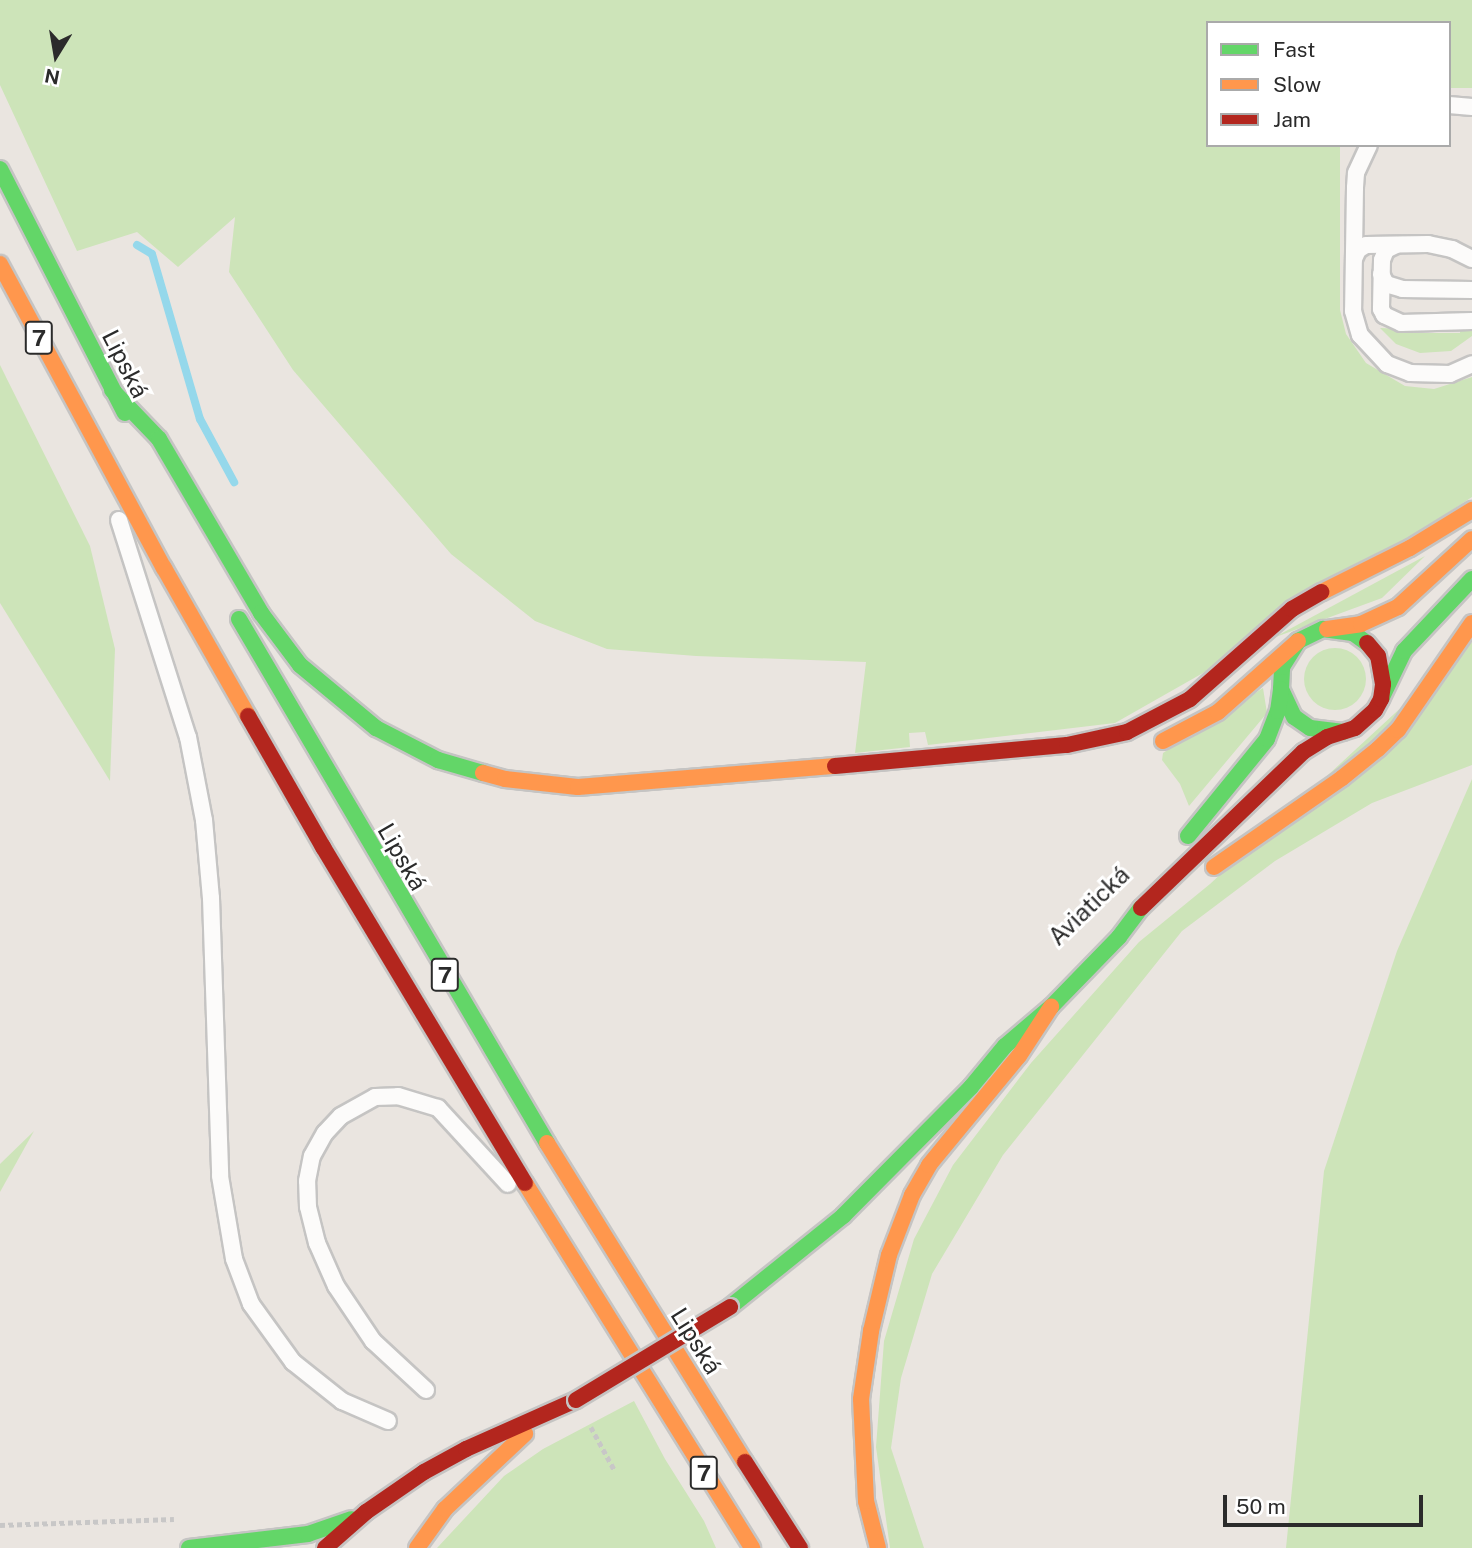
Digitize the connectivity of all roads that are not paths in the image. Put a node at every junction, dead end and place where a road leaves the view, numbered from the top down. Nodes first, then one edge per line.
1 (1451, 105) edge
2 (1472, 107) edge
3 (1368, 147) edge
4 (0, 169) edge
5 (1396, 245) junction
6 (1354, 259) junction
7 (1472, 259) edge
8 (0, 264) edge
9 (1381, 274) junction
10 (1472, 290) edge
11 (1472, 321) edge
12 (1472, 364) edge
13 (111, 390) junction
14 (79, 413) junction
15 (144, 449) dead end
16 (1472, 510) edge
17 (1472, 539) edge
18 (1472, 579) edge
19 (229, 601) dead end
20 (1472, 623) edge
21 (1323, 629) junction
22 (1298, 641) junction
23 (1281, 689) junction
24 (1381, 699) junction
25 (1343, 732) junction
26 (1142, 749) dead end
27 (915, 757) junction
28 (1062, 762) dead end
29 (1125, 903) dead end
30 (1119, 937) junction
31 (1051, 1007) junction
32 (1021, 1010) dead end
33 (909, 1147) junction
34 (561, 1243) junction
35 (426, 1390) dead end
36 (657, 1398) junction
37 (576, 1400) junction
38 (388, 1422) dead end
39 (525, 1434) junction
40 (701, 1498) dead end
41 (412, 1500) dead end
42 (366, 1512) junction
43 (189, 1548) edge
44 (325, 1548) edge
45 (417, 1548) edge
46 (752, 1548) edge
47 (800, 1548) edge
48 (878, 1548) edge

1 - 2 lane
3 - 6 lane
4 - 13 main road, Lipská / 7
5 - 6 lane
5 - 7 lane
5 - 9 lane
6 - 12 lane
8 - 14 main road, 7
9 - 10 lane
9 - 11 lane
13 - 15 main road, Lipská / 7
13 - 27 main road
14 - 34 main road, 7
14 - 38 lane
16 - 27 main road
17 - 21 main road
18 - 24 main road
19 - 47 main road, Lipská / 7
20 - 30 main road, Aviatická
21 - 22 main road
21 - 24 main road
22 - 23 main road
22 - 26 main road
23 - 25 main road
23 - 29 main road, Aviatická
24 - 25 main road
25 - 30 main road
27 - 28 main road
30 - 31 main road
31 - 33 main road
31 - 48 main road
32 - 33 main road
33 - 37 main road, bridge
34 - 35 lane
34 - 36 main road, 7
36 - 40 main road
36 - 46 main road, 7
37 - 39 main road
37 - 42 main road
39 - 41 main road
39 - 45 main road
42 - 43 main road
42 - 44 main road

